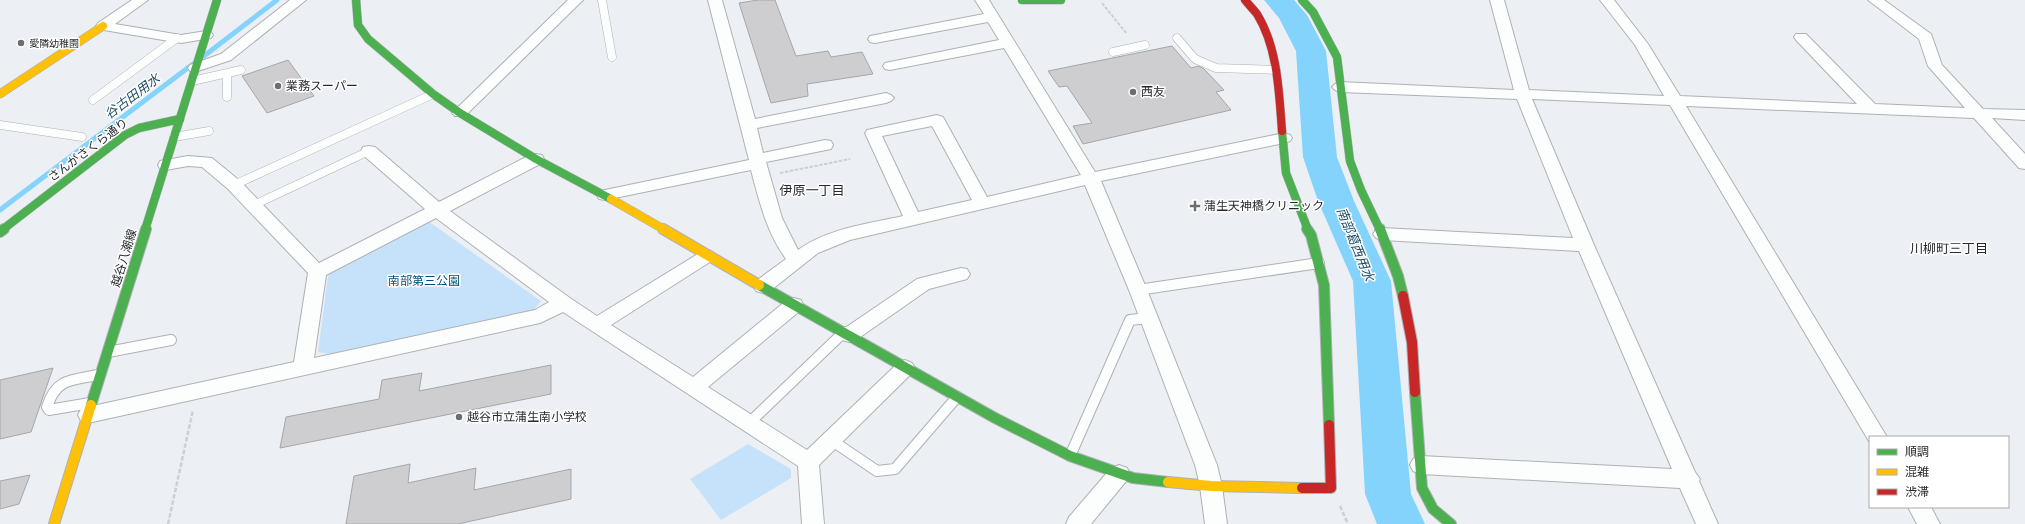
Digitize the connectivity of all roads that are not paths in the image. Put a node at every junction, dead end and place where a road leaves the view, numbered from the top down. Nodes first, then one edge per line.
1 (141, 0) edge
2 (217, 0) edge
3 (299, 0) edge
4 (356, 0) edge
5 (576, 0) edge
6 (602, 0) edge
7 (715, 0) edge
8 (982, 0) edge
9 (1022, 0) edge
10 (1061, 0) edge
11 (1245, 0) edge
12 (1302, 0) edge
13 (1497, 0) edge
14 (1607, 0) edge
15 (1875, 0) edge
16 (991, 17) junction
17 (103, 26) junction
18 (206, 35) junction
19 (1801, 37) dead end
20 (178, 38) junction
21 (1177, 38) dead end
22 (875, 39) dead end
23 (1007, 43) junction
24 (1145, 45) dead end
25 (1113, 52) dead end
26 (612, 57) dead end
27 (890, 66) dead end
28 (241, 70) dead end
29 (1276, 70) junction
30 (193, 75) junction
31 (227, 75) junction
32 (1340, 87) junction
33 (0, 94) edge
34 (433, 94) junction
35 (1523, 95) junction
36 (227, 98) dead end
37 (886, 98) dead end
38 (93, 100) dead end
39 (1675, 100) junction
40 (1870, 109) junction
41 (460, 113) junction
42 (1978, 113) junction
43 (2025, 115) edge
44 (180, 119) junction
45 (0, 125) edge
46 (748, 125) junction
47 (209, 131) dead end
48 (82, 137) dead end
49 (174, 137) junction
50 (1284, 138) junction
51 (824, 145) dead end
52 (369, 151) joint
53 (536, 159) junction
54 (2025, 164) edge
55 (166, 165) junction
56 (759, 166) junction
57 (1091, 178) junction
58 (234, 185) junction
59 (605, 195) junction
60 (982, 203) junction
61 (254, 205) junction
62 (437, 210) junction
63 (913, 219) junction
64 (0, 232) edge
65 (1382, 234) junction
66 (1585, 245) junction
67 (707, 256) junction
68 (796, 260) junction
69 (1319, 263) junction
70 (317, 272) junction
71 (961, 274) dead end
72 (763, 286) junction
73 (1138, 290) junction
74 (563, 303) junction
75 (794, 304) junction
76 (1148, 318) junction
77 (596, 325) junction
78 (847, 334) junction
79 (171, 340) dead end
80 (107, 352) junction
81 (303, 367) junction
82 (906, 368) junction
83 (100, 375) junction
84 (693, 388) junction
85 (957, 397) junction
86 (90, 409) junction
87 (748, 424) junction
88 (1876, 436) edge
89 (831, 440) junction
90 (1070, 456) junction
91 (808, 462) junction
92 (1421, 465) junction
93 (1119, 474) junction
94 (1689, 479) junction
95 (1211, 486) junction
96 (1920, 508) edge
97 (54, 524) edge
98 (813, 524) edge
99 (1077, 524) edge
100 (1216, 524) edge
101 (1451, 524) edge
102 (1707, 524) edge
103 (1929, 524) edge

1 - 17 street
2 - 18 street, 越谷八潮線
3 - 30 street
4 - 34 street
5 - 41 street
6 - 26 lane
7 - 46 street
8 - 16 street
9 - 10 street
11 - 29 street
12 - 32 street
13 - 35 street
14 - 39 street
15 - 42 street
16 - 22 street
16 - 23 street
17 - 20 street
17 - 33 street
18 - 20 street
18 - 30 street, 越谷八潮線
19 - 40 street
20 - 38 lane
21 - 29 lane
23 - 27 street
23 - 57 street
24 - 25 lane
28 - 31 lane
29 - 50 street
30 - 31 lane
30 - 44 street, 越谷八潮線
31 - 36 lane
32 - 35 street
32 - 65 street
34 - 41 street
34 - 58 lane
35 - 39 street
35 - 66 street
37 - 46 street
39 - 40 street
39 - 88 street
40 - 42 street
41 - 53 street
42 - 43 street
42 - 54 street
44 - 49 street, 越谷八潮線
44 - 64 street, さんがさくら通り
45 - 48 lane
46 - 56 street
47 - 49 lane
49 - 55 street, 越谷八潮線
50 - 57 street
50 - 69 street
51 - 56 street
52 - 61 lane
52 - 62 street
53 - 59 street
53 - 62 street
55 - 58 street
55 - 80 street, 越谷八潮線
56 - 59 street
56 - 68 street
57 - 60 street
57 - 73 street
58 - 61 street
59 - 67 street
60 - 63 street
60 - 63 street
61 - 70 street
62 - 70 street
62 - 74 street
63 - 68 street
65 - 66 street
65 - 92 street
66 - 94 street
67 - 72 street
67 - 77 street
68 - 72 street
69 - 73 lane
69 - 95 street
70 - 81 street
71 - 78 street
72 - 75 street
73 - 76 street
74 - 77 street
74 - 81 street
75 - 78 street
75 - 84 street
76 - 90 lane
76 - 95 street
77 - 84 street
78 - 82 street
78 - 87 lane
79 - 80 lane
80 - 83 street, 越谷八潮線
81 - 86 street
82 - 85 street
82 - 89 street
83 - 86 street, 越谷八潮線
83 - 86 lane
84 - 87 street
85 - 89 lane
85 - 90 street
86 - 97 street, 越谷八潮線
87 - 91 street
89 - 91 street
90 - 93 street
91 - 98 street
92 - 94 street
92 - 101 street
93 - 95 street
93 - 99 street
94 - 102 street
95 - 100 street
96 - 103 street

